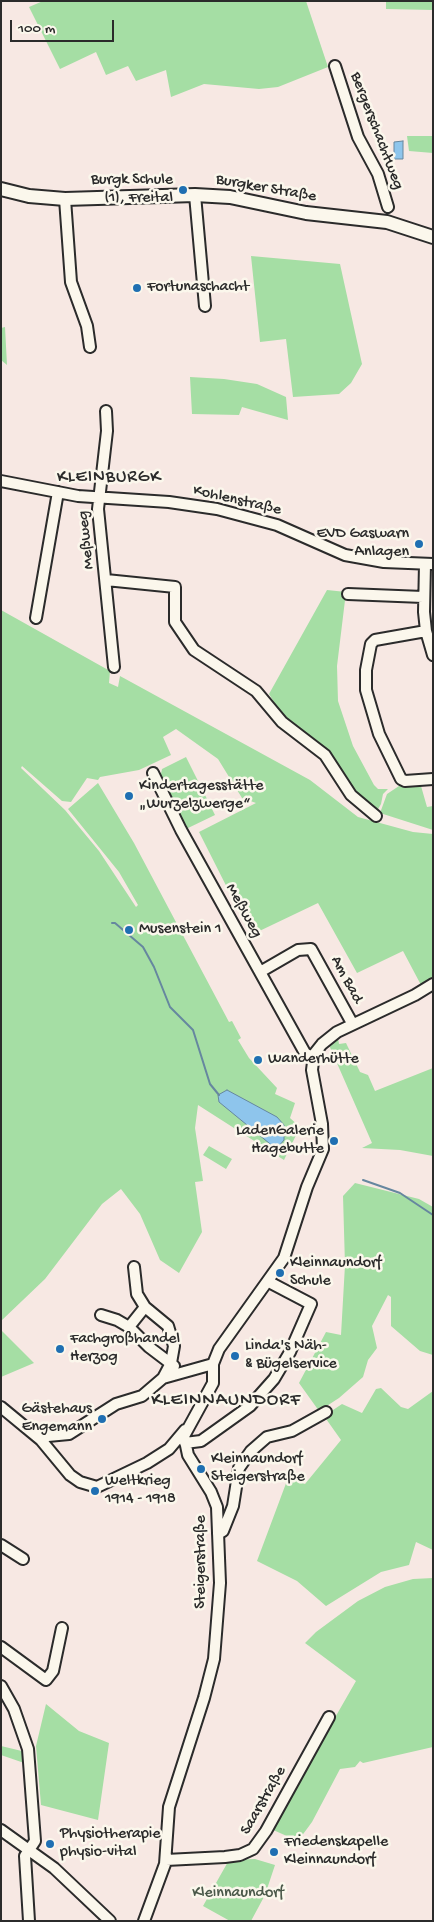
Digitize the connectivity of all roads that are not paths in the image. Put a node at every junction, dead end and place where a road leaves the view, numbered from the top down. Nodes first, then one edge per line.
1 (335, 66) dead end
2 (1, 189) edge
3 (196, 195) junction
4 (65, 199) junction
5 (388, 208) dead end
6 (433, 237) edge
7 (205, 306) dead end
8 (90, 347) dead end
9 (106, 411) dead end
10 (1, 481) edge
11 (58, 492) junction
12 (99, 498) junction
13 (429, 564) edge
14 (106, 580) junction
15 (348, 594) dead end
16 (423, 598) junction
17 (428, 613) edge
18 (36, 618) dead end
19 (426, 631) junction
20 (433, 655) edge
21 (114, 667) dead end
22 (153, 774) dead end
23 (433, 779) edge
24 (376, 816) dead end
25 (260, 972) junction
26 (433, 984) edge
27 (352, 1023) junction
28 (312, 1058) junction
29 (134, 1267) dead end
30 (269, 1282) junction
31 (145, 1307) junction
32 (100, 1315) dead end
33 (129, 1326) junction
34 (171, 1363) junction
35 (213, 1364) junction
36 (181, 1372) junction
37 (163, 1378) junction
38 (1, 1407) edge
39 (326, 1412) dead end
40 (187, 1428) junction
41 (41, 1440) junction
42 (185, 1444) junction
43 (169, 1449) junction
44 (188, 1455) junction
45 (218, 1534) junction
46 (1, 1545) edge
47 (23, 1559) dead end
48 (62, 1628) dead end
49 (1, 1647) edge
50 (1, 1686) edge
51 (329, 1717) dead end
52 (1, 1830) edge
53 (32, 1847) junction
54 (166, 1860) junction
55 (29, 1921) edge
56 (110, 1921) edge
57 (144, 1921) edge

1 - 5 street, Bergerschachtweg
2 - 4 main road, Burgker Straße
3 - 4 main road, Burgker Straße
3 - 6 main road, Burgker Straße
3 - 7 street
4 - 8 street
9 - 12 street, Meßweg
10 - 11 street, Kohlenstraße
11 - 12 street, Kohlenstraße
11 - 18 street
12 - 13 street, Kohlenstraße
12 - 14 street, Meßweg
13 - 16 street
14 - 21 street, Meßweg
14 - 24 street, Meßweg
15 - 16 street
16 - 17 street
17 - 19 street
19 - 20 street
19 - 23 street
22 - 25 street, Meßweg
25 - 27 street, Am Bad
25 - 28 street, Meßweg
26 - 27 street
27 - 28 street
28 - 30 street, Steigerstraße
29 - 31 street
30 - 35 street, Steigerstraße
30 - 42 street
31 - 33 street
31 - 34 street
32 - 33 street
33 - 34 street
34 - 36 street
34 - 37 street
35 - 36 street
35 - 40 street, Steigerstraße
36 - 37 street
37 - 41 street
38 - 41 street
39 - 45 street
40 - 42 street, Steigerstraße
40 - 43 street
41 - 43 street
42 - 44 street, Steigerstraße
43 - 44 street
44 - 45 street, Steigerstraße
45 - 54 street, Steigerstraße
46 - 47 street
48 - 49 street
50 - 53 street
51 - 54 street, Saarstraße
52 - 53 street
53 - 55 street
53 - 56 street
54 - 57 street, Steigerstraße

